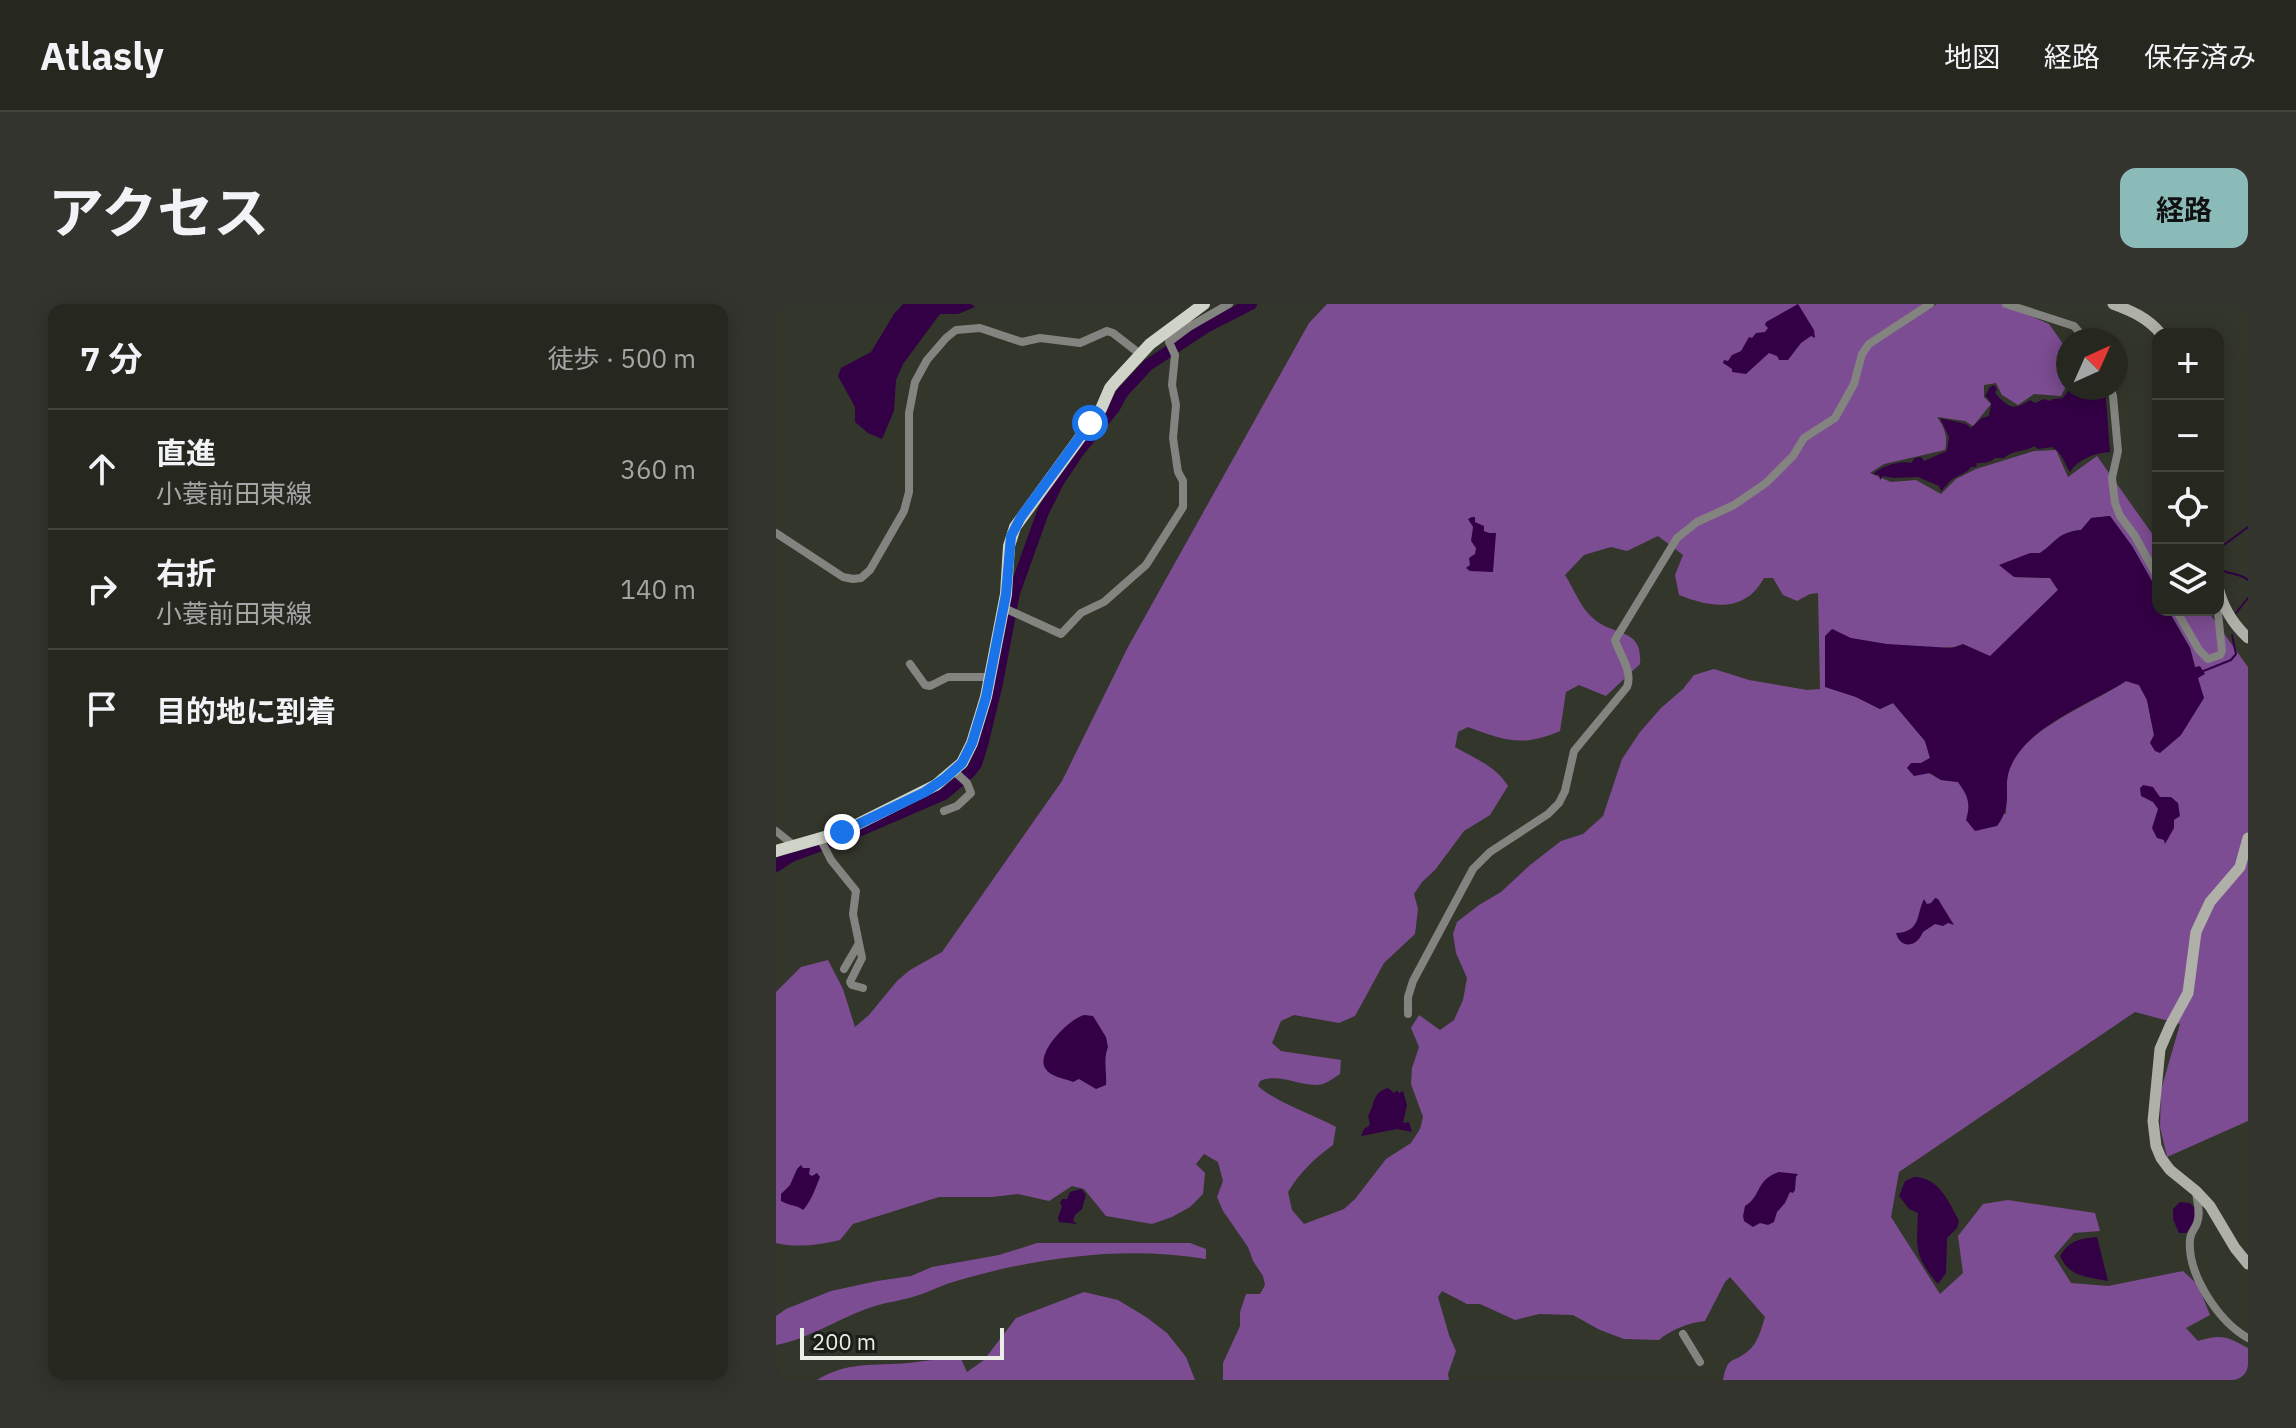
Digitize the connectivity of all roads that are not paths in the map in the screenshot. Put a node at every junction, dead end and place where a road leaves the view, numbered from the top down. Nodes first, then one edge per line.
1 (1204, 304) edge
2 (1229, 304) edge
3 (1930, 304) edge
4 (2006, 304) edge
5 (2113, 304) edge
6 (1186, 323) junction
7 (2076, 328) edge
8 (2155, 328) edge
9 (1140, 354) junction
10 (2113, 400) edge
11 (776, 533) edge
12 (2152, 567) edge
13 (2224, 604) edge
14 (1004, 608) junction
15 (2179, 616) edge
16 (2218, 616) edge
17 (2248, 638) edge
18 (910, 664) dead end
19 (990, 677) junction
20 (956, 772) junction
21 (944, 811) dead end
22 (776, 831) edge
23 (2248, 838) edge
24 (823, 843) junction
25 (796, 847) junction
26 (776, 851) edge
27 (858, 945) junction
28 (844, 969) dead end
29 (863, 988) dead end
30 (1408, 1014) dead end
31 (2196, 1191) junction
32 (2248, 1264) edge
33 (1683, 1334) dead end
34 (2248, 1338) edge
35 (1700, 1362) dead end

1 - 6 main road
2 - 6 street
3 - 30 street
4 - 7 street
5 - 8 street
6 - 9 main road
6 - 14 street
9 - 11 street
9 - 14 main road
10 - 12 street
13 - 17 street
14 - 19 main road
15 - 16 street
18 - 19 street
19 - 20 main road
20 - 21 street
20 - 24 main road
22 - 25 street
23 - 31 street
24 - 25 main road
24 - 27 street
25 - 26 main road
27 - 28 street
27 - 29 street
31 - 32 street
31 - 34 street
33 - 35 street

